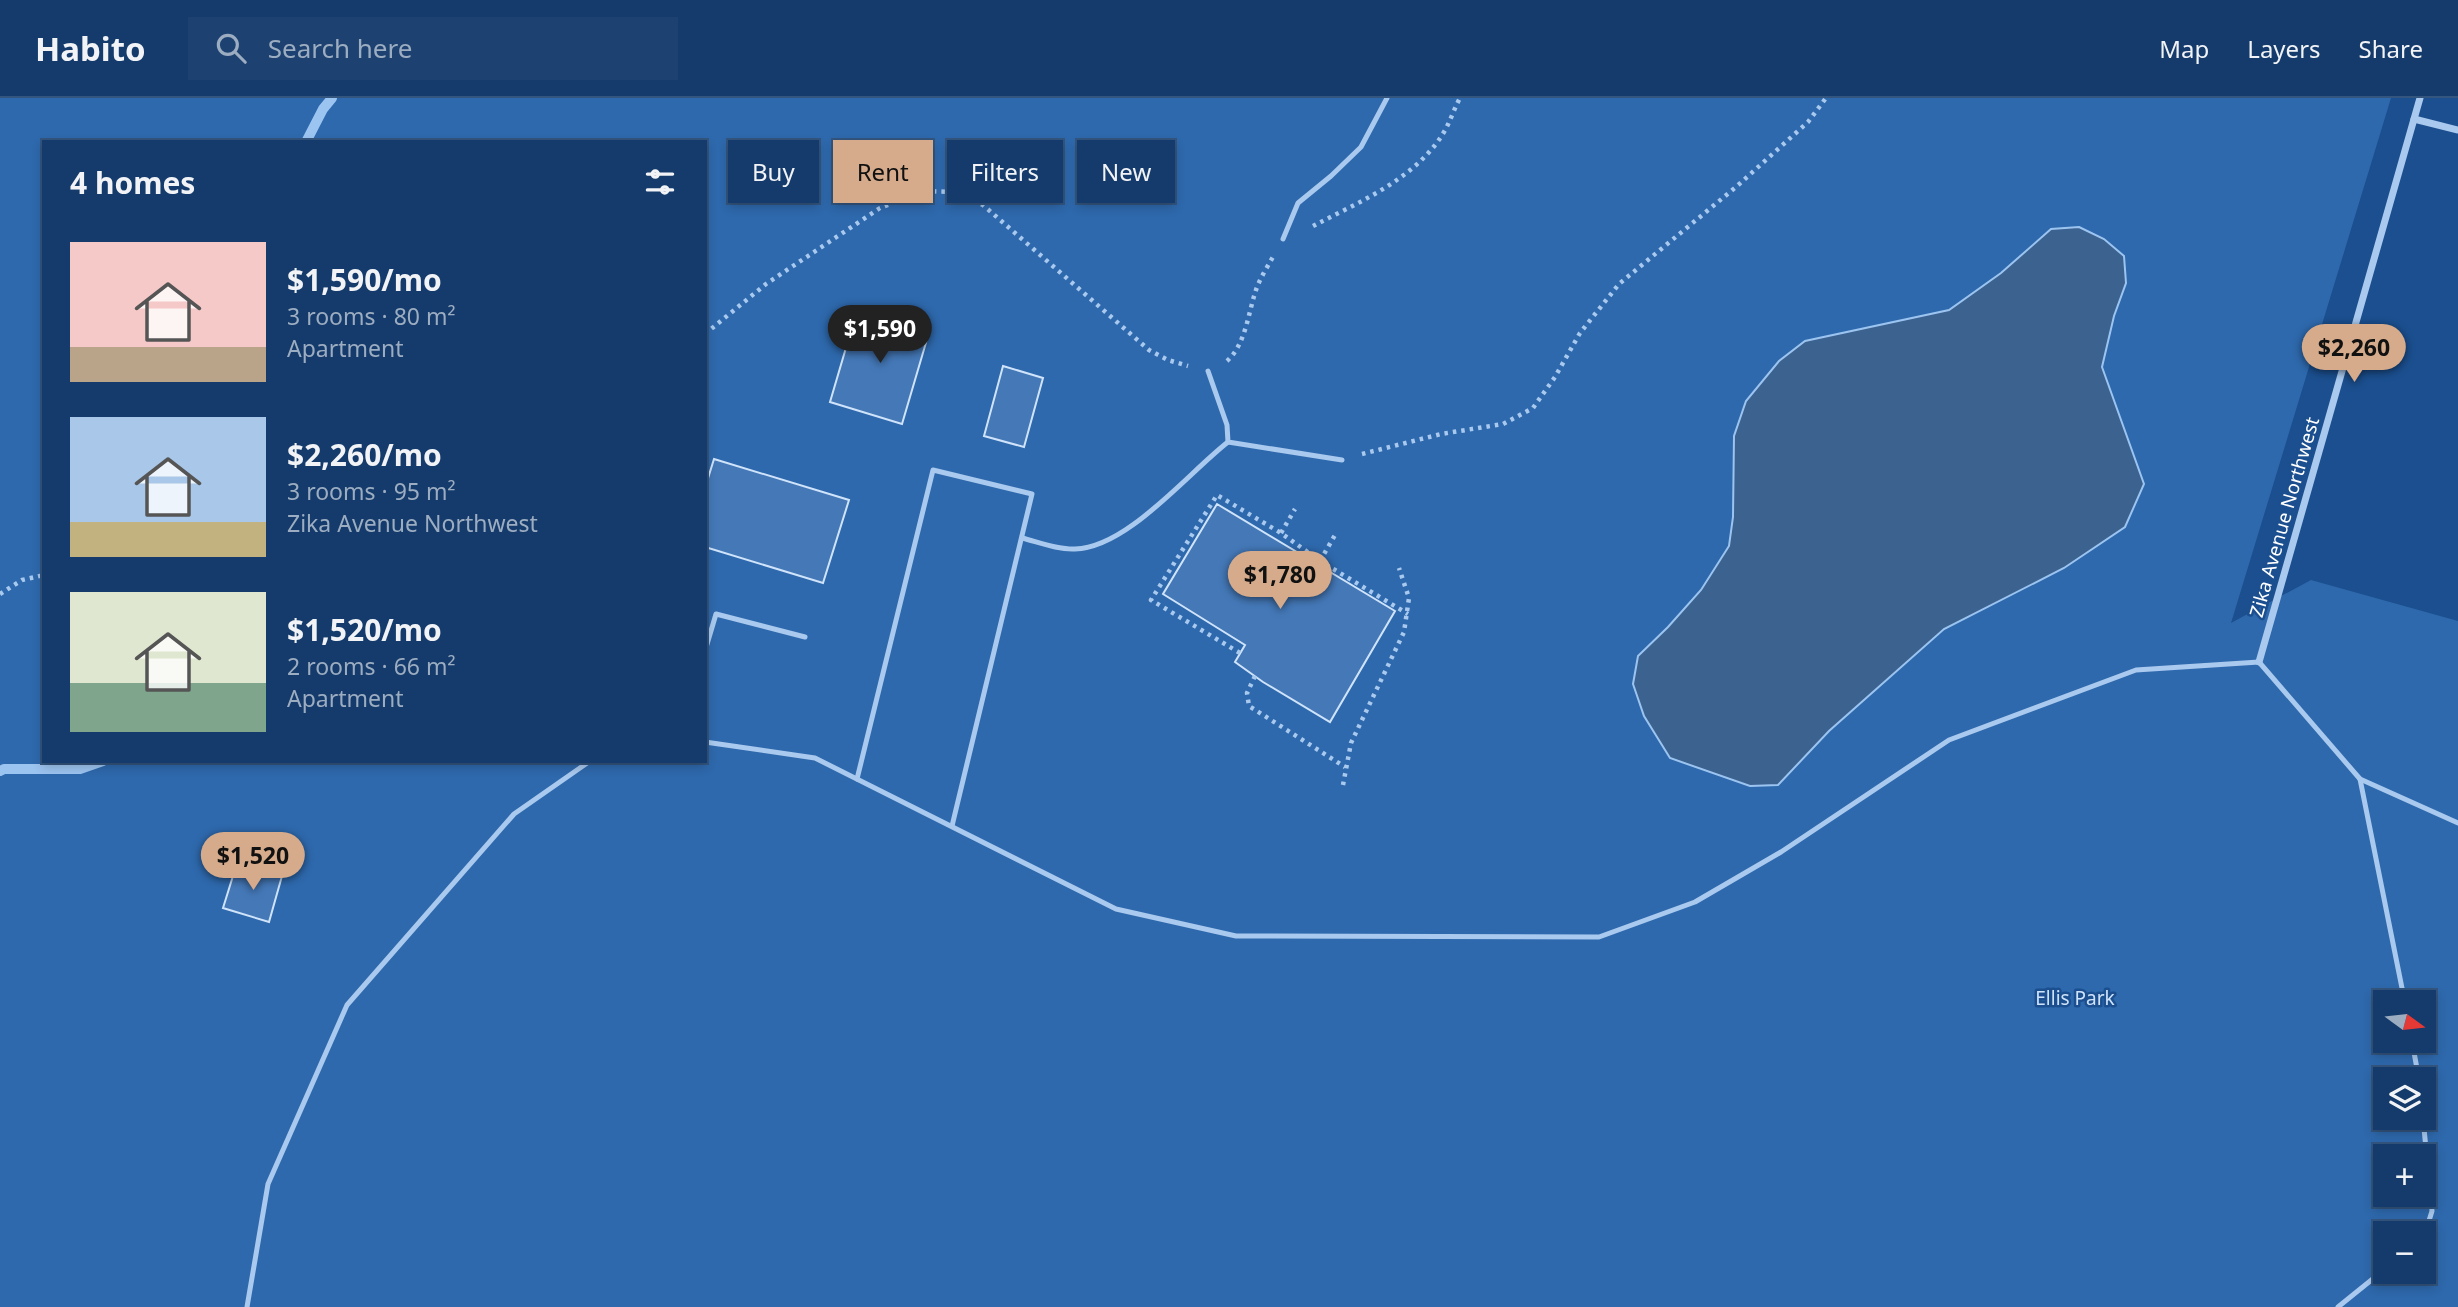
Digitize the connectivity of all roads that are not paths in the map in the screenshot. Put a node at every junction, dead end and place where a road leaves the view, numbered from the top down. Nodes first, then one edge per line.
1 (1387, 98) edge
2 (2420, 98) edge
3 (2414, 119) junction
4 (2458, 131) edge
5 (1283, 239) road end
6 (1208, 371) road end
7 (1228, 442) junction
8 (1342, 460) road end
9 (1021, 538) junction
10 (805, 637) dead end
11 (707, 644) edge
12 (2259, 662) junction
13 (707, 742) edge
14 (587, 763) edge
15 (857, 779) junction
16 (2360, 779) junction
17 (2458, 823) edge
18 (952, 827) junction
19 (2402, 990) edge
20 (2424, 1130) edge
21 (2429, 1221) edge
22 (2373, 1279) edge
23 (247, 1307) edge
24 (2338, 1307) edge

1 - 5 lane
2 - 3 street, Zika Avenue Northwest
3 - 4 street
3 - 12 street, Zika Avenue Northwest
6 - 7 lane
7 - 8 lane
7 - 9 lane
9 - 15 lane
9 - 18 lane
10 - 11 lane
12 - 16 lane
12 - 18 lane
13 - 15 lane
14 - 23 lane
15 - 18 lane
16 - 17 lane
16 - 19 lane
20 - 21 lane
22 - 24 lane

